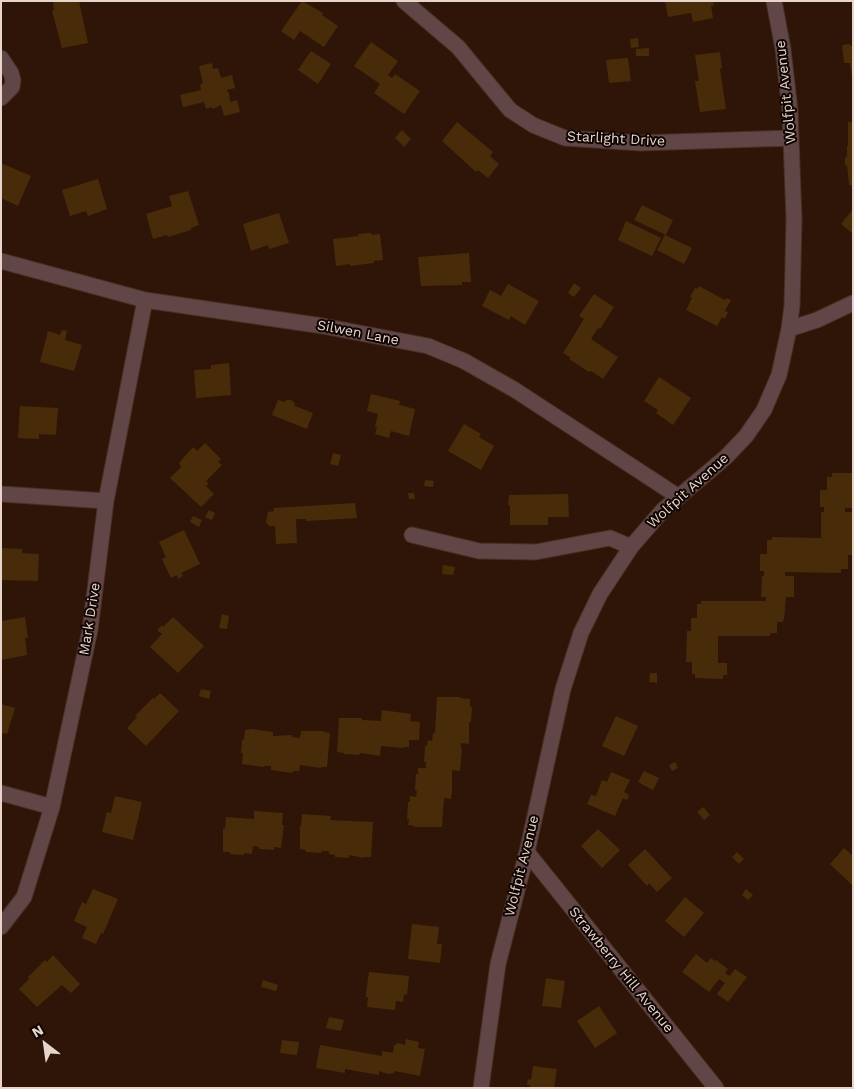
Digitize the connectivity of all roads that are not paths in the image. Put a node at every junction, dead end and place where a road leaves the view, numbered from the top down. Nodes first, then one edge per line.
1 (404, 1) edge
2 (774, 1) edge
3 (1, 58) edge
4 (1, 98) edge
5 (791, 138) junction
6 (1, 261) edge
7 (146, 300) junction
8 (853, 303) edge
9 (789, 329) junction
10 (1, 494) edge
11 (679, 497) junction
12 (106, 501) junction
13 (412, 535) dead end
14 (631, 547) junction
15 (1, 793) edge
16 (52, 807) junction
17 (527, 852) junction
18 (1, 927) edge
19 (481, 1088) edge
20 (716, 1088) edge

1 - 5 street, Starlight Drive
2 - 5 street, Wolfpit Avenue
3 - 4 street
5 - 9 street, Wolfpit Avenue
6 - 7 street, Silwen Lane
7 - 11 street, Silwen Lane
7 - 12 street, Mark Drive
8 - 9 street
9 - 11 street, Wolfpit Avenue
10 - 12 street
11 - 14 street, Wolfpit Avenue
12 - 16 street, Mark Drive
13 - 14 street
14 - 17 street, Wolfpit Avenue
15 - 16 street
16 - 18 street, Mark Drive
17 - 19 street, Wolfpit Avenue
17 - 20 street, Strawberry Hill Avenue

